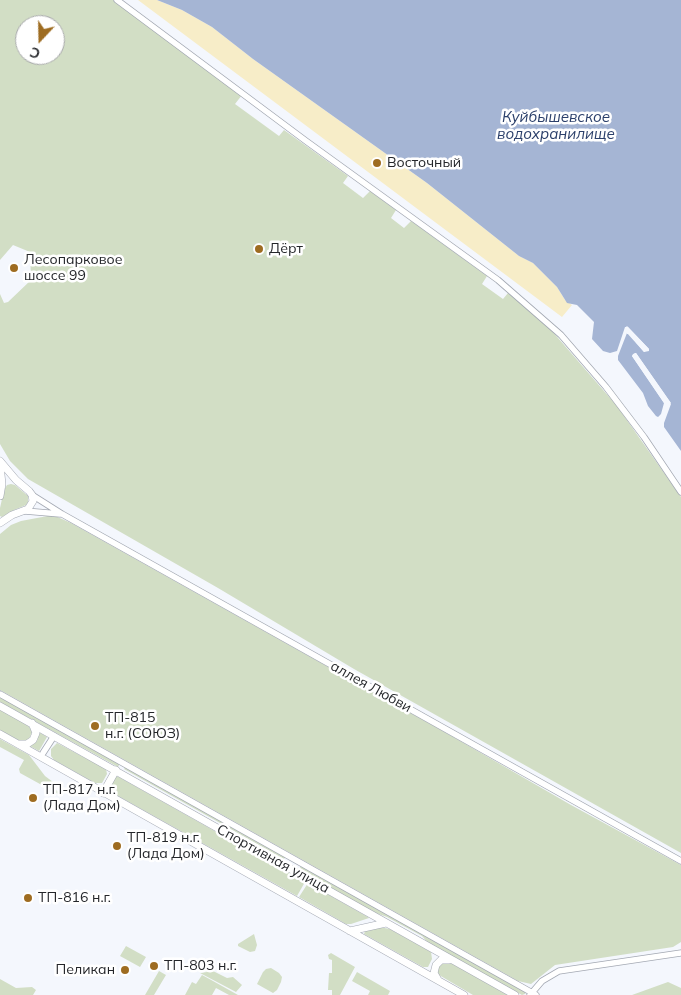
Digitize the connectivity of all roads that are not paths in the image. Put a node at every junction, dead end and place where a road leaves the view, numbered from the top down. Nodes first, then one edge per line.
1 (117, 0) edge
2 (0, 461) edge
3 (0, 465) edge
4 (16, 480) junction
5 (2, 484) junction
6 (681, 492) edge
7 (32, 495) junction
8 (0, 496) edge
9 (25, 511) junction
10 (62, 514) junction
11 (1, 521) edge
12 (0, 694) edge
13 (0, 706) edge
14 (32, 723) junction
15 (0, 734) edge
16 (54, 736) junction
17 (15, 743) junction
18 (43, 753) dead end
19 (116, 770) junction
20 (103, 793) junction
21 (681, 860) edge
22 (386, 922) junction
23 (350, 931) junction
24 (681, 953) edge
25 (452, 960) junction
26 (439, 981) junction
27 (533, 994) edge
28 (464, 995) edge
29 (515, 995) edge

1 - 6 street
2 - 4 main road
3 - 5 main road
4 - 5 main road
4 - 7 main road
5 - 8 main road
7 - 9 main road
7 - 10 street, аллея Любви
9 - 10 street, аллея Любви
9 - 11 main road
10 - 21 street, аллея Любви
12 - 27 street
13 - 14 main road, Спортивная улица
14 - 16 main road, Спортивная улица
14 - 17 main road
15 - 17 main road, Спортивная улица
16 - 18 street
16 - 19 main road, Спортивная улица
17 - 20 main road, Спортивная улица
19 - 20 main road
19 - 22 main road, Спортивная улица
20 - 23 main road, Спортивная улица
22 - 23 main road
22 - 25 main road, Спортивная улица
23 - 26 main road, Спортивная улица
24 - 27 street
25 - 26 main road
25 - 29 main road, Спортивная улица
26 - 28 main road, Спортивная улица

